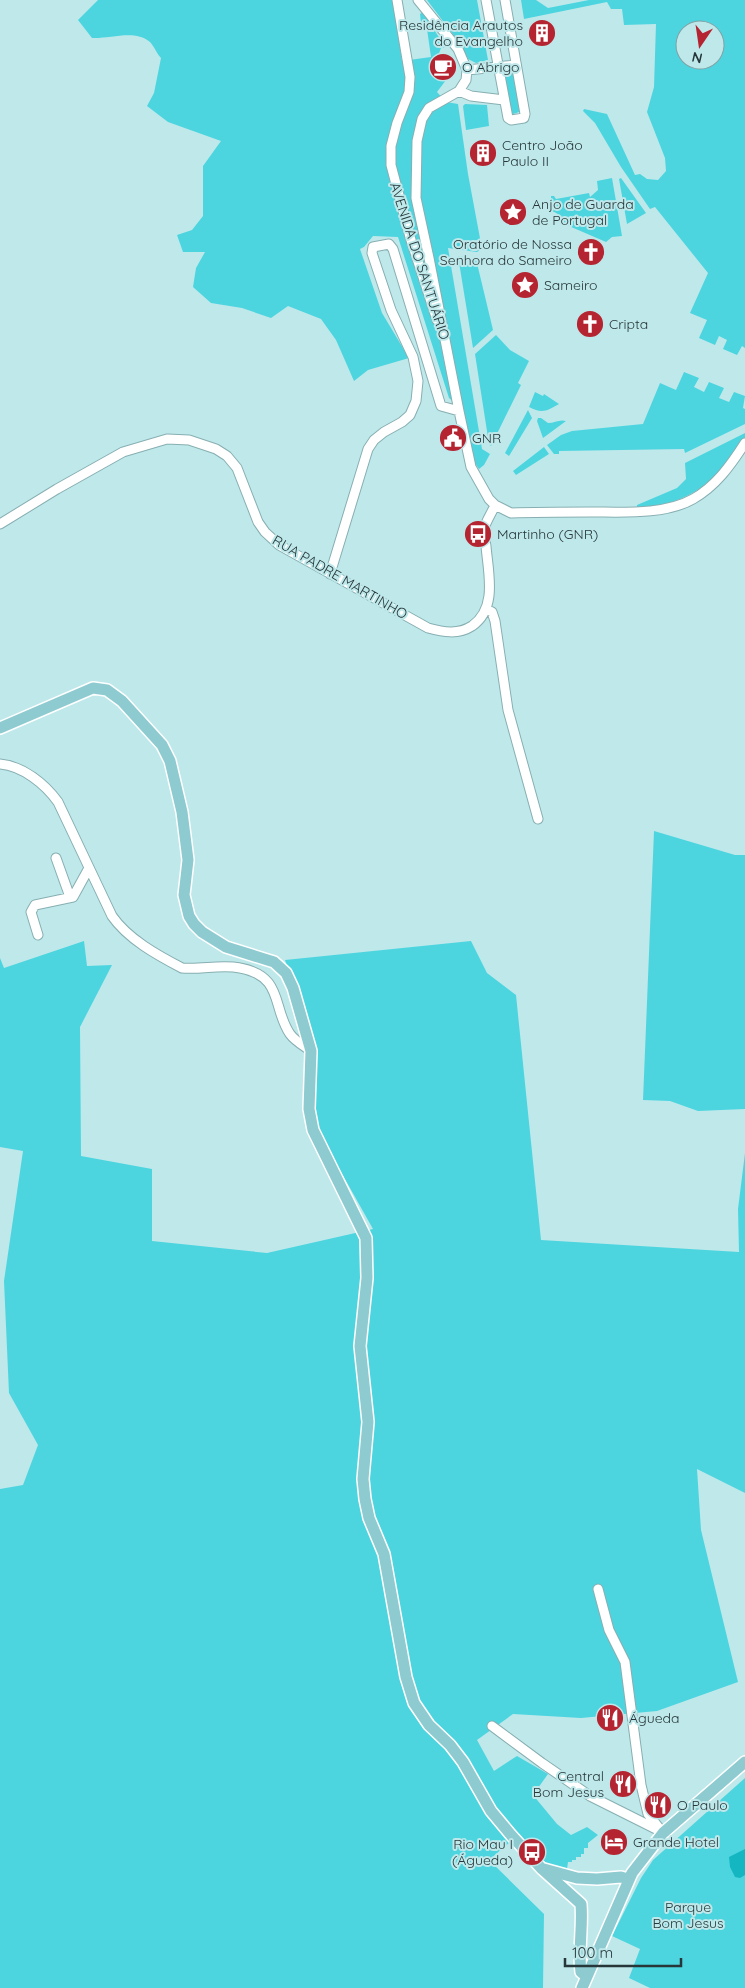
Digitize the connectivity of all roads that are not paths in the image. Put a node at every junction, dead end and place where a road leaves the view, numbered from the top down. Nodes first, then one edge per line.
1 (397, 0) edge
2 (418, 0) edge
3 (486, 0) edge
4 (505, 0) edge
5 (516, 64) junction
6 (498, 67) junction
7 (467, 70) junction
8 (459, 91) junction
9 (504, 100) junction
10 (447, 346) junction
11 (459, 411) junction
12 (745, 443) edge
13 (495, 505) junction
14 (0, 524) edge
15 (330, 574) junction
16 (486, 609) junction
17 (0, 728) edge
18 (0, 764) edge
19 (538, 819) dead end
20 (56, 858) dead end
21 (89, 868) junction
22 (70, 898) junction
23 (38, 935) dead end
24 (311, 1051) junction
25 (598, 1589) dead end
26 (492, 1726) dead end
27 (745, 1762) edge
28 (663, 1833) junction
29 (542, 1869) junction
30 (628, 1879) junction
31 (586, 1976) junction
32 (582, 1988) edge

1 - 10 street, AVENIDA DO SANTUÁRIO
2 - 7 street
3 - 6 street
4 - 5 street
5 - 6 street
5 - 9 street
6 - 7 street
6 - 9 street
7 - 8 street
8 - 9 street
8 - 10 street, AVENIDA DO SANTUÁRIO
10 - 11 street, AVENIDA DO SANTUÁRIO
11 - 13 street, AVENIDA DO SANTUÁRIO
11 - 15 street
12 - 13 street
13 - 16 street
14 - 15 street, RUA PADRE MARTINHO
15 - 16 street, RUA PADRE MARTINHO
16 - 19 street
17 - 24 main road
18 - 21 street
20 - 22 street
21 - 22 street
21 - 24 street
22 - 23 street
24 - 29 main road
25 - 28 street
26 - 28 street
27 - 28 main road
28 - 30 main road
29 - 30 main road
29 - 31 main road
30 - 31 main road
31 - 32 main road

